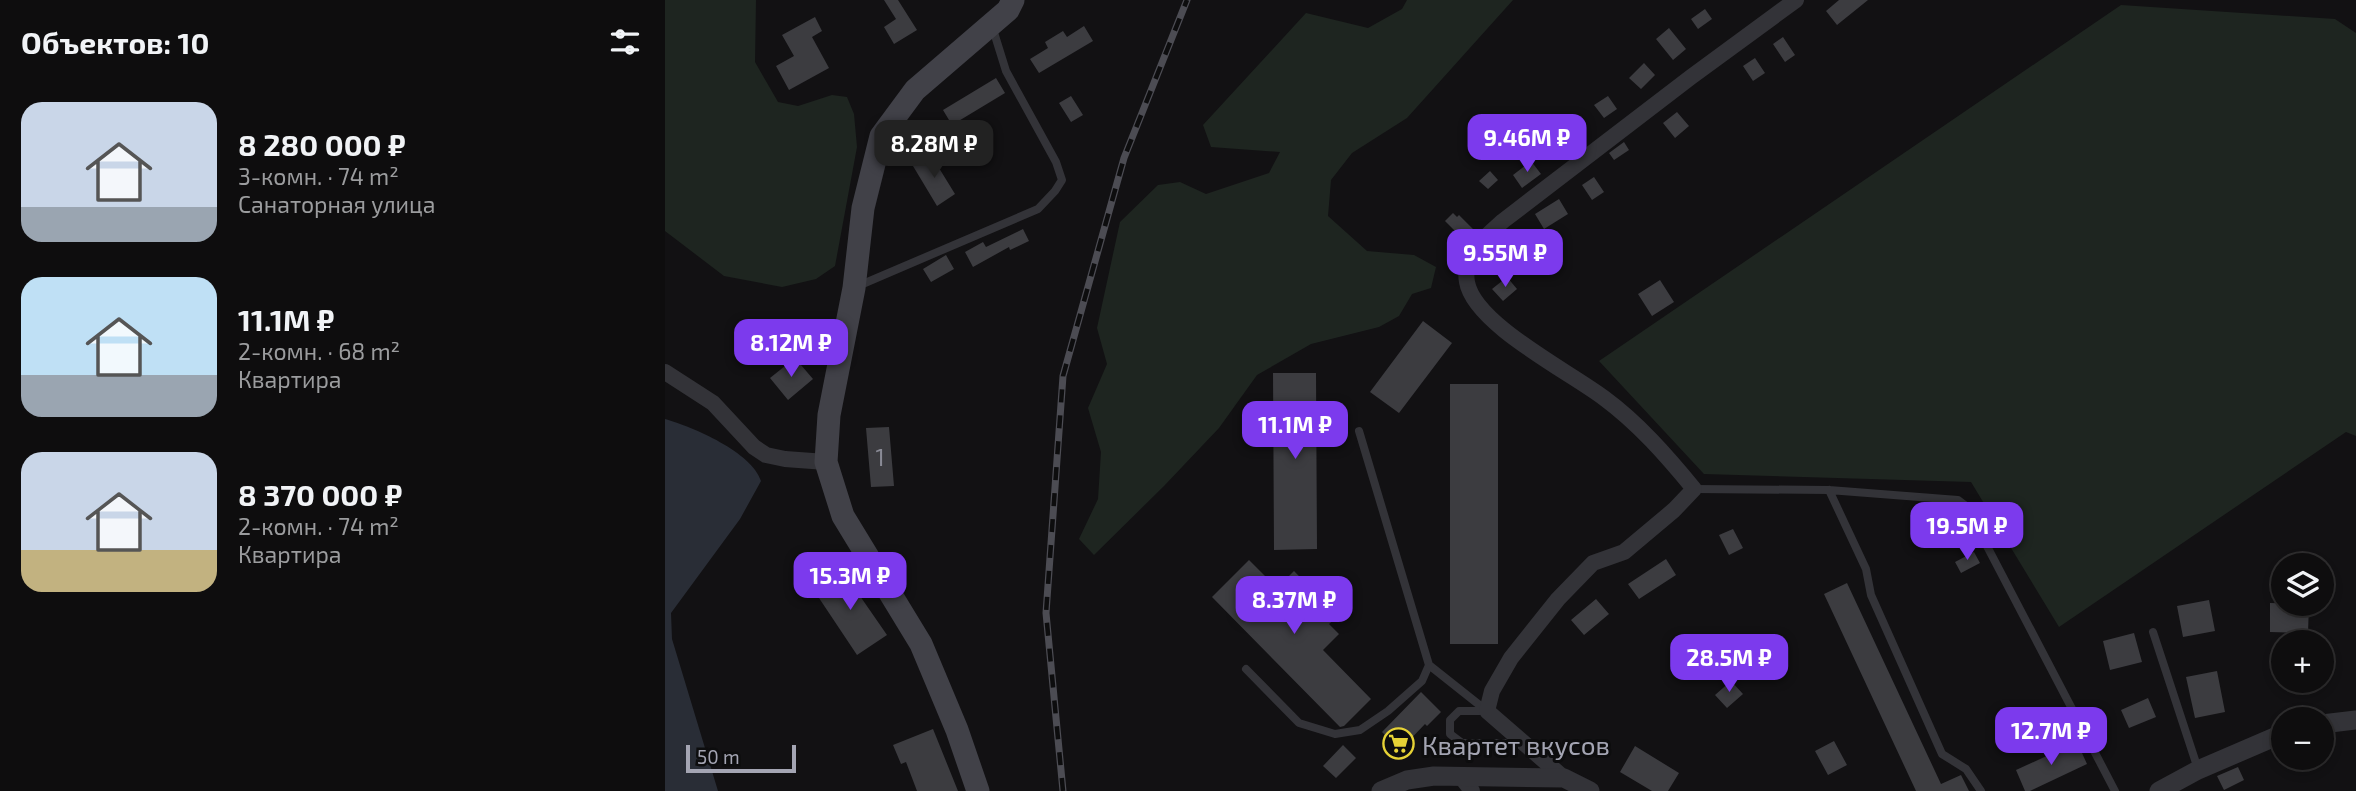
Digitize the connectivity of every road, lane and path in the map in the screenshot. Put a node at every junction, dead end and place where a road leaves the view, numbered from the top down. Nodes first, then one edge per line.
1 (1013, 0) edge
2 (1795, 0) edge
3 (992, 23) junction
4 (854, 288) junction
5 (665, 372) edge
6 (1359, 431) dead end
7 (826, 462) junction
8 (1694, 489) junction
9 (1829, 490) junction
10 (2153, 632) dead end
11 (1429, 665) junction
12 (1246, 669) dead end
13 (1487, 711) junction
14 (2356, 720) edge
15 (2334, 723) edge
16 (2271, 739) edge
17 (1522, 743) junction
18 (2198, 770) junction
19 (1564, 778) junction
20 (1467, 785) edge
21 (978, 791) edge
22 (1381, 791) edge
23 (1590, 791) edge
24 (1981, 791) edge
25 (2115, 791) edge
26 (2159, 791) edge

1 - 3 main road
2 - 8 street
3 - 4 main road
3 - 4 lane
4 - 7 main road
5 - 7 street
6 - 11 lane
7 - 21 main road
8 - 9 lane
8 - 13 street
9 - 24 lane
9 - 25 lane
10 - 18 lane
11 - 12 lane
11 - 13 lane
13 - 17 street
13 - 17 lane
14 - 15 street
16 - 18 street
17 - 19 street
18 - 26 street
19 - 20 street
19 - 23 street
20 - 22 street

